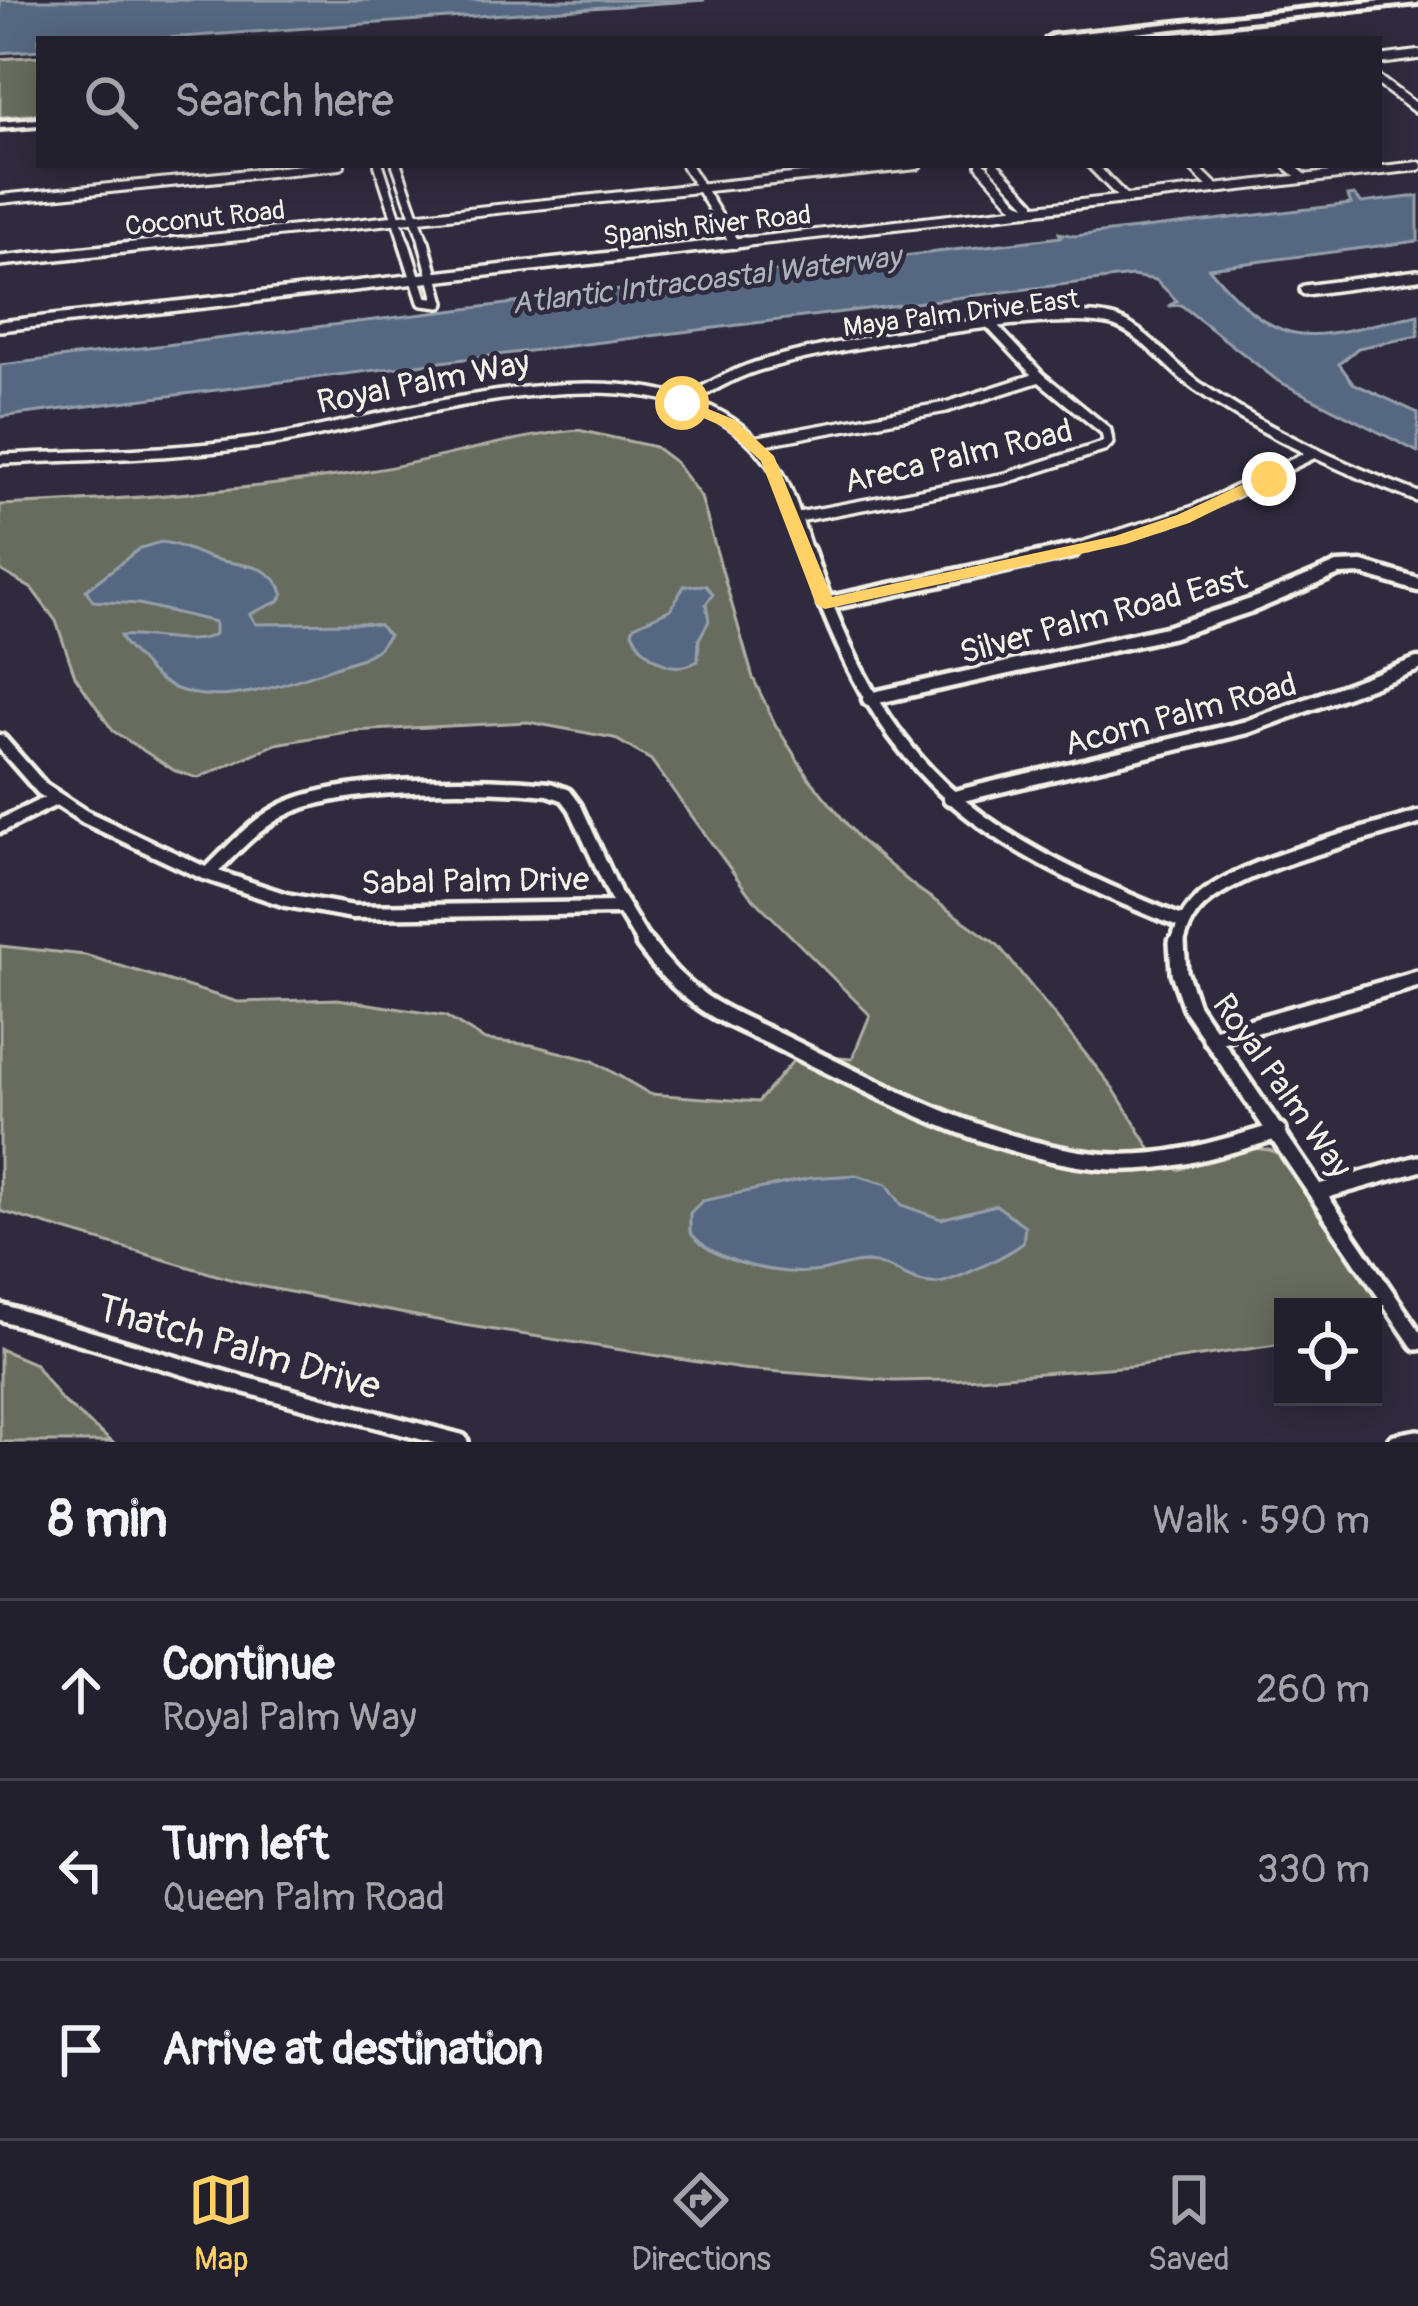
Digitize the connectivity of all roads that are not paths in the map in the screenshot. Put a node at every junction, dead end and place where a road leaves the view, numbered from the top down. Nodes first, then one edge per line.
1 (1418, 0) edge
2 (1080, 36) edge
3 (1418, 55) edge
4 (1382, 60) edge
5 (1382, 83) edge
6 (1418, 94) edge
7 (1400, 97) junction
8 (1418, 110) edge
9 (36, 122) edge
10 (0, 124) edge
11 (1382, 158) edge
12 (1418, 166) edge
13 (310, 168) edge
14 (380, 168) edge
15 (399, 168) edge
16 (688, 168) edge
17 (889, 168) edge
18 (984, 168) edge
19 (997, 168) edge
20 (1095, 168) edge
21 (1193, 168) edge
22 (1292, 168) edge
23 (1394, 168) junction
24 (1304, 178) junction
25 (701, 188) junction
26 (1216, 189) junction
27 (0, 199) edge
28 (1125, 199) junction
29 (1028, 210) junction
30 (415, 216) junction
31 (396, 218) junction
32 (735, 244) junction
33 (0, 261) edge
34 (435, 275) junction
35 (1418, 275) edge
36 (415, 277) junction
37 (1304, 290) dead end
38 (0, 326) edge
39 (992, 326) junction
40 (1040, 377) junction
41 (682, 403) junction
42 (754, 442) junction
43 (1315, 453) junction
44 (0, 459) edge
45 (1418, 496) edge
46 (794, 518) junction
47 (1418, 585) edge
48 (825, 604) junction
49 (1418, 664) edge
50 (869, 699) junction
51 (0, 741) edge
52 (950, 798) junction
53 (55, 799) junction
54 (1418, 818) edge
55 (0, 826) edge
56 (210, 872) junction
57 (619, 908) junction
58 (1184, 922) junction
59 (1418, 979) edge
60 (1211, 1038) junction
61 (1278, 1131) junction
62 (1418, 1164) edge
63 (1320, 1192) junction
64 (0, 1312) edge
65 (1418, 1342) edge
66 (1418, 1438) edge
67 (460, 1442) edge
68 (1396, 1442) edge

1 - 2 main road
3 - 4 street
5 - 7 street
6 - 7 street
7 - 8 street
9 - 10 main road
11 - 23 street
12 - 23 street, Spanish River Road
13 - 27 street
14 - 31 street
15 - 30 street
16 - 25 street
17 - 25 street, Coconut Road
18 - 29 street
19 - 29 street
20 - 28 street
21 - 26 street
22 - 24 street
23 - 24 street, Spanish River Road
24 - 26 street, Spanish River Road
25 - 30 street, Coconut Road
25 - 32 street
26 - 28 street, Spanish River Road
28 - 29 street, Spanish River Road
29 - 32 street, Spanish River Road
30 - 31 street, Coconut Road
30 - 34 street
31 - 33 street, Coconut Road
31 - 36 street
32 - 34 street, Spanish River Road
34 - 36 street, Spanish River Road
34 - 36 street
35 - 37 street
36 - 38 street, Spanish River Road
39 - 40 street, Areca Palm Road
39 - 41 street, Maya Palm Drive East
39 - 43 street, Maya Palm Drive East
40 - 42 street
40 - 46 street, Areca Palm Road
41 - 42 street, Royal Palm Way
41 - 44 street, Royal Palm Way
42 - 46 street, Royal Palm Way
43 - 45 street
43 - 48 street
46 - 48 street, Royal Palm Way
47 - 50 street, Silver Palm Road East
48 - 50 street, Royal Palm Way
49 - 52 street, Acorn Palm Road
50 - 52 street, Royal Palm Way
51 - 53 street, Sabal Palm Drive
52 - 58 street, Royal Palm Way
53 - 55 street
53 - 56 street, Sabal Palm Drive
54 - 58 street
56 - 57 street, Sabal Palm Drive
56 - 57 street
57 - 61 street, Sabal Palm Drive
58 - 60 street, Royal Palm Way
59 - 60 street
60 - 61 street, Royal Palm Way
61 - 63 street, Royal Palm Way
62 - 63 street
63 - 65 street, Royal Palm Way
64 - 67 street, Thatch Palm Drive
66 - 68 street

